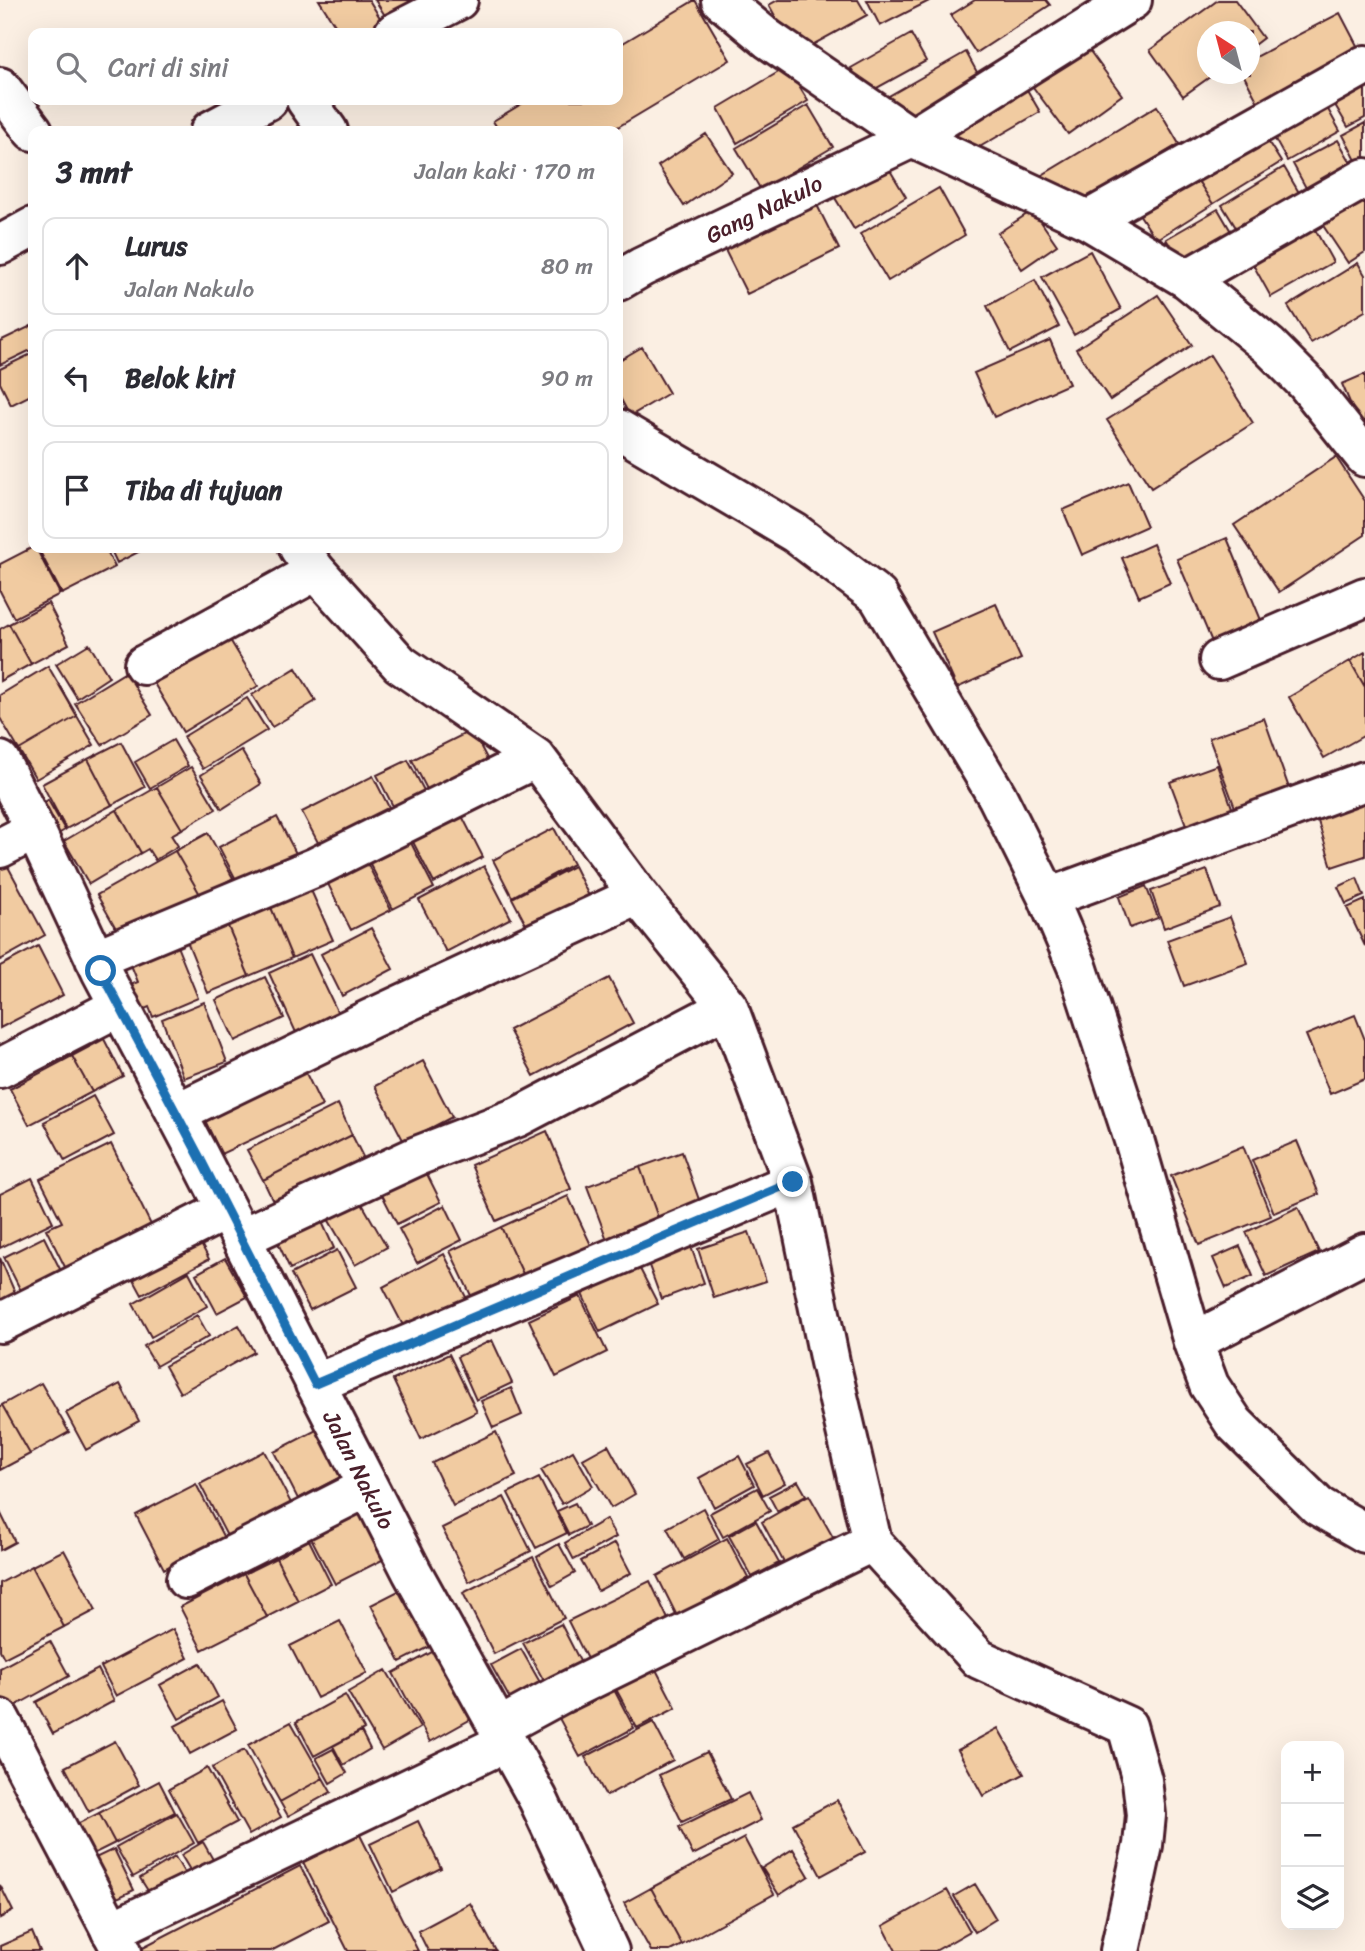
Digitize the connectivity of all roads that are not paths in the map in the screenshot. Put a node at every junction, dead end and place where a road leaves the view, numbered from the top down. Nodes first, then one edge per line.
1 (458, 0) edge
2 (721, 0) edge
3 (1132, 0) edge
4 (404, 28) edge
5 (1365, 65) edge
6 (0, 87) edge
7 (259, 105) edge
8 (310, 105) edge
9 (29, 126) edge
10 (219, 126) edge
11 (324, 126) edge
12 (912, 138) junction
13 (1365, 178) edge
14 (1088, 220) junction
15 (28, 230) edge
16 (0, 245) edge
17 (623, 278) edge
18 (1188, 279) junction
19 (623, 432) edge
20 (1365, 457) edge
21 (307, 559) edge
22 (1365, 597) edge
23 (1219, 660) dead end
24 (144, 665) dead end
25 (536, 758) junction
26 (0, 761) edge
27 (1365, 781) edge
28 (35, 830) junction
29 (0, 848) edge
30 (638, 895) junction
31 (1048, 898) junction
32 (95, 959) junction
33 (120, 1006) junction
34 (728, 1007) junction
35 (0, 1068) edge
36 (176, 1113) junction
37 (793, 1182) junction
38 (234, 1224) junction
39 (1365, 1253) edge
40 (0, 1323) edge
41 (1193, 1342) junction
42 (315, 1384) junction
43 (368, 1487) junction
44 (1365, 1533) edge
45 (872, 1542) junction
46 (186, 1579) dead end
47 (0, 1719) edge
48 (502, 1735) junction
49 (116, 1941) edge
50 (609, 1951) edge
51 (1119, 1951) edge

1 - 4 street
2 - 12 street
3 - 12 street, Gang Nakulo
5 - 14 street
6 - 9 street
7 - 10 street
8 - 11 street
12 - 14 street
12 - 17 street, Gang Nakulo
13 - 18 street
14 - 18 street
15 - 16 street
18 - 20 street
19 - 31 street
21 - 24 street
21 - 25 street
22 - 23 street
25 - 30 street
25 - 32 street
26 - 28 street, Jalan Nakulo
27 - 31 street
28 - 29 street
28 - 32 street, Jalan Nakulo
30 - 34 street
30 - 36 street
31 - 41 street
32 - 33 street, Jalan Nakulo
33 - 35 street
33 - 36 street, Jalan Nakulo
34 - 37 street
34 - 38 street
36 - 38 street, Jalan Nakulo
37 - 42 street
37 - 45 street
38 - 40 street
38 - 42 street, Jalan Nakulo
39 - 41 street
41 - 44 street
42 - 43 street, Jalan Nakulo
43 - 46 street
43 - 48 street, Jalan Nakulo
45 - 48 street
45 - 51 street
47 - 49 street
48 - 49 street
48 - 50 street, Jalan Nakulo

